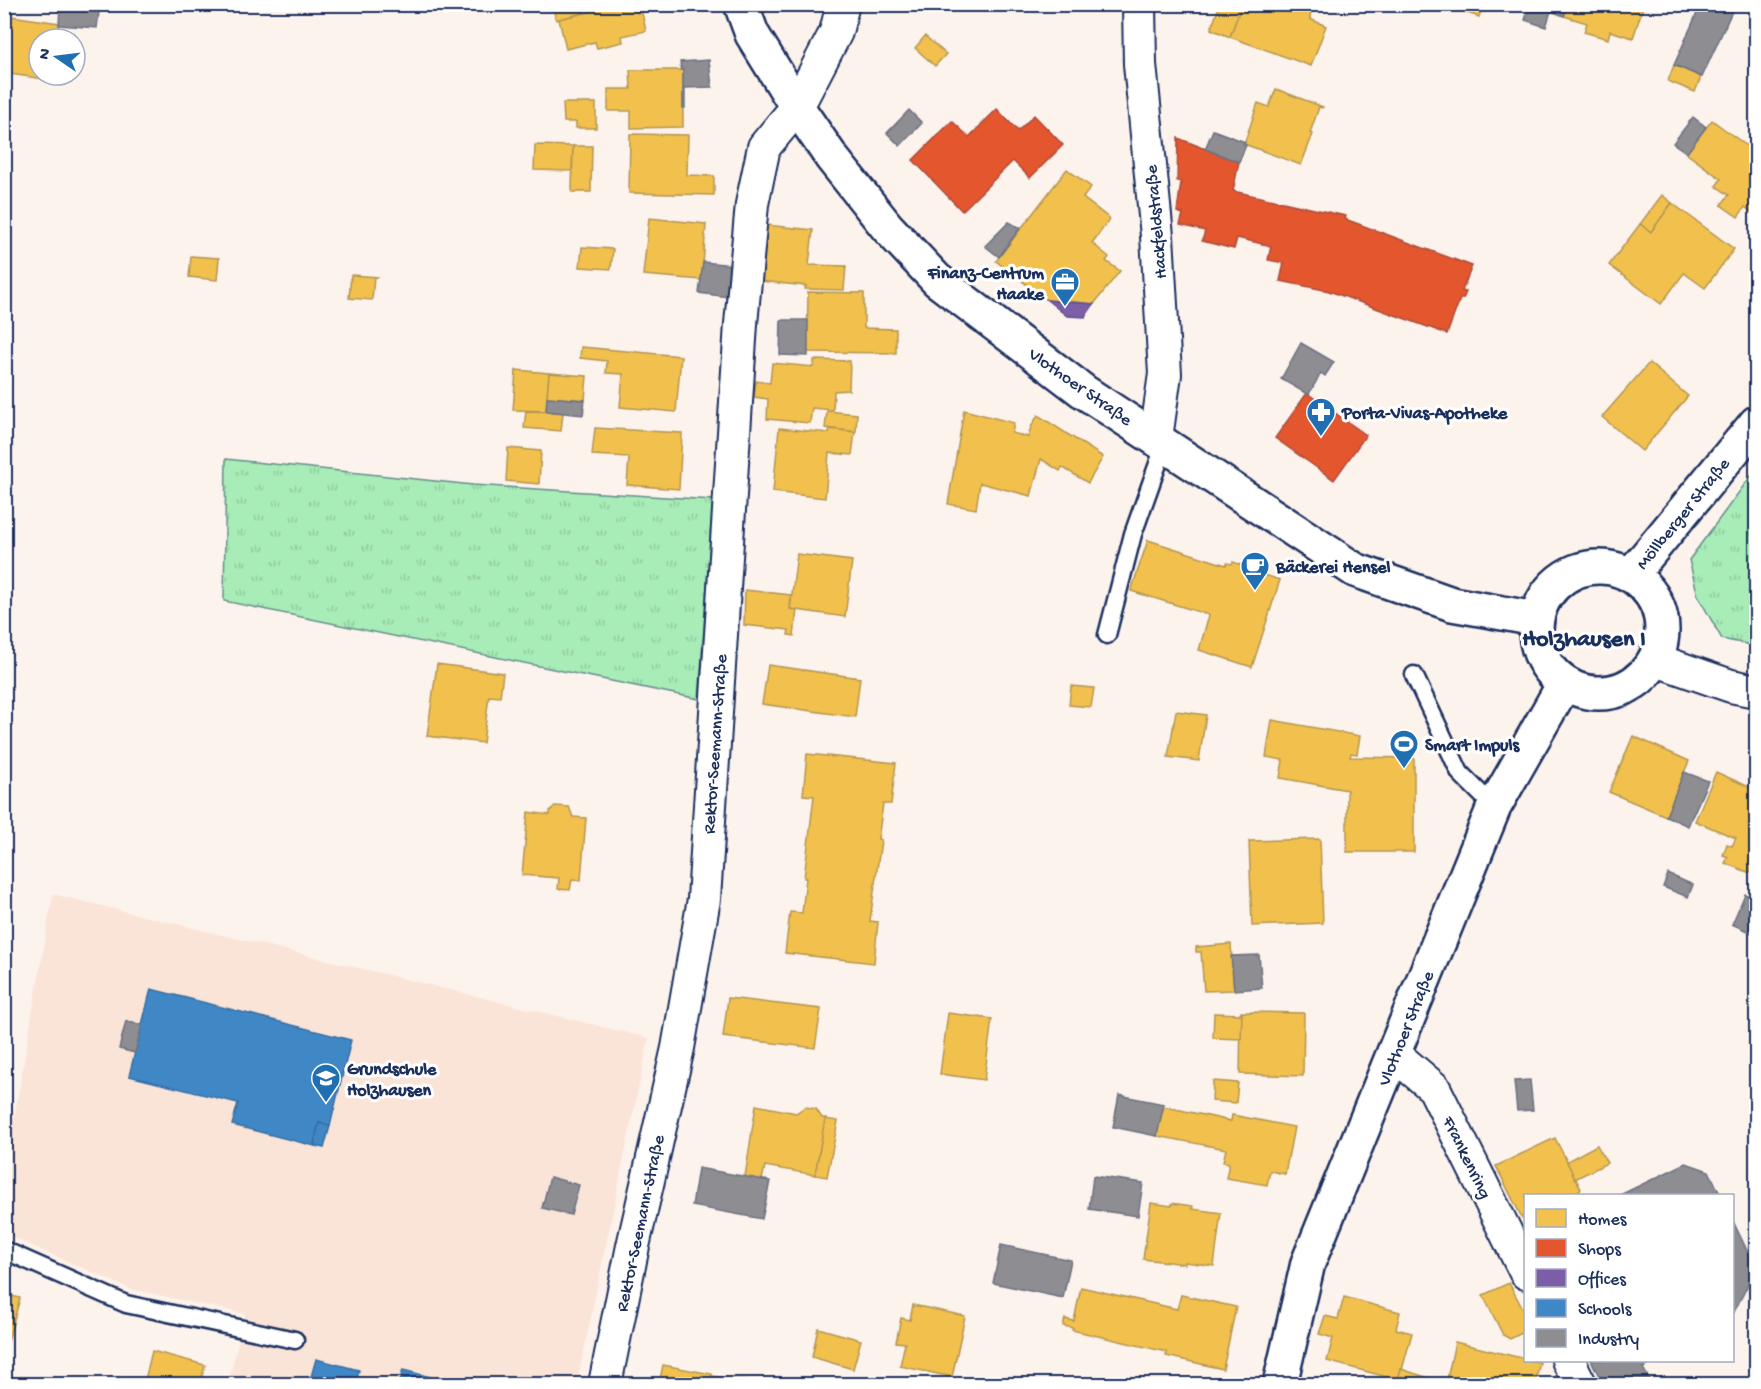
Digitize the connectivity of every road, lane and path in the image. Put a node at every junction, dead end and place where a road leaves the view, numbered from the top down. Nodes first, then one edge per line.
1 (741, 4) edge
2 (843, 4) edge
3 (1139, 4) edge
4 (796, 107) junction
5 (1756, 423) edge
6 (1160, 441) junction
7 (1631, 575) junction
8 (1536, 619) junction
9 (1107, 635) dead end
10 (1656, 660) junction
11 (1414, 675) dead end
12 (1564, 684) junction
13 (1756, 691) edge
14 (1494, 807) junction
15 (1394, 1054) junction
16 (4, 1250) edge
17 (1524, 1270) edge
18 (295, 1340) dead end
19 (1569, 1362) edge
20 (605, 1384) edge
21 (1280, 1384) edge
22 (1580, 1384) edge

1 - 4 street, Vlothoer Straße
2 - 4 street, Rektor-Seemann-Straße
3 - 6 street, Hackfeldstraße
4 - 6 street, Vlothoer Straße
4 - 20 street, Rektor-Seemann-Straße
5 - 7 street, Möllberger Straße
6 - 8 street, Vlothoer Straße
6 - 9 lane
7 - 8 street
7 - 10 street
8 - 12 street
10 - 12 street
10 - 13 street
11 - 14 lane
12 - 14 street, Vlothoer Straße
14 - 15 street, Vlothoer Straße
15 - 17 street, Frankenring
15 - 21 street, Vlothoer Straße
16 - 18 lane
19 - 22 street

